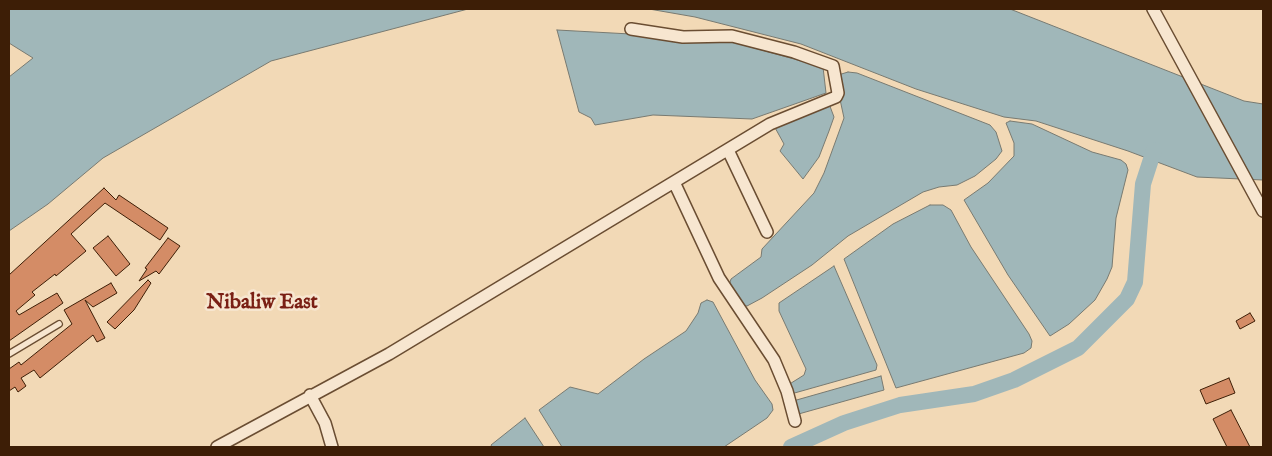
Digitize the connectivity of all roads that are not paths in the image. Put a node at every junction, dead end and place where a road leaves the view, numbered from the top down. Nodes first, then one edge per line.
1 (1154, 9) edge
2 (631, 29) dead end
3 (728, 150) junction
4 (674, 182) junction
5 (1263, 211) edge
6 (767, 232) dead end
7 (59, 324) dead end
8 (9, 354) edge
9 (310, 395) junction
10 (795, 421) dead end
11 (217, 447) edge
12 (332, 447) edge

1 - 5 street
2 - 3 street
3 - 4 street
3 - 6 street
4 - 9 street
4 - 10 street
7 - 8 lane
9 - 11 street
9 - 12 street

